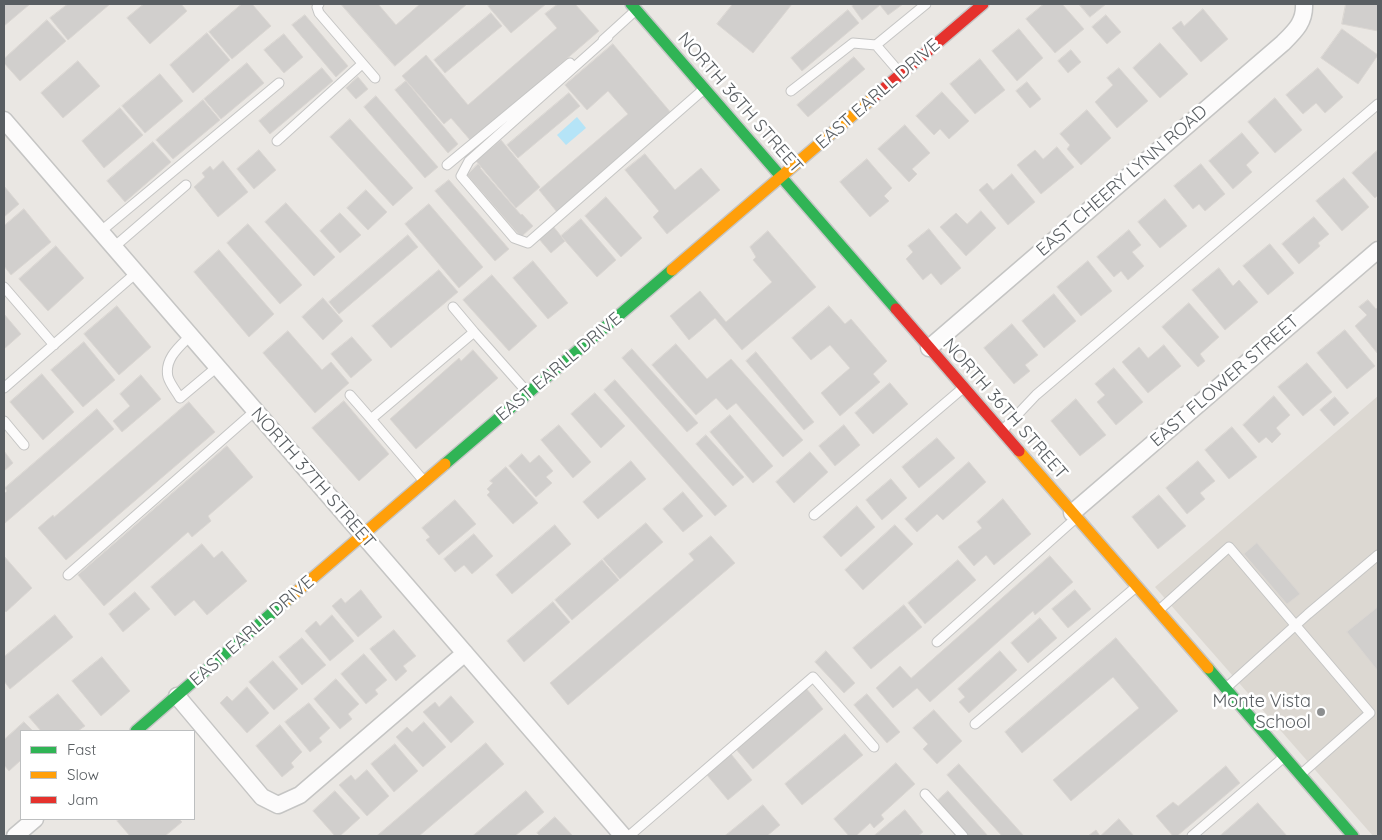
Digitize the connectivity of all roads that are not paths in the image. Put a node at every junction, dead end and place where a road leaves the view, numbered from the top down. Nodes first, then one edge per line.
1 (319, 4) edge
2 (926, 4) edge
3 (983, 4) edge
4 (1304, 6) edge
5 (633, 7) edge
6 (608, 37) junction
7 (876, 46) junction
8 (362, 64) junction
9 (901, 74) junction
10 (375, 78) dead end
11 (279, 83) dead end
12 (705, 89) junction
13 (791, 92) dead end
14 (1378, 104) edge
15 (4, 120) edge
16 (277, 141) dead end
17 (447, 165) dead end
18 (781, 178) junction
19 (186, 185) dead end
20 (100, 232) junction
21 (114, 247) junction
22 (1378, 250) edge
23 (136, 273) junction
24 (4, 287) edge
25 (453, 307) dead end
26 (474, 332) junction
27 (190, 336) junction
28 (54, 345) junction
29 (928, 348) junction
30 (217, 367) junction
31 (4, 388) edge
32 (964, 388) junction
33 (528, 393) junction
34 (350, 395) dead end
35 (255, 411) junction
36 (371, 419) junction
37 (4, 421) edge
38 (1002, 432) junction
39 (24, 445) dead end
40 (425, 481) junction
41 (814, 515) dead end
42 (1074, 515) junction
43 (362, 534) junction
44 (1378, 555) edge
45 (68, 575) dead end
46 (1136, 587) junction
47 (1157, 612) junction
48 (1296, 625) junction
49 (937, 642) dead end
50 (465, 653) junction
51 (1225, 689) junction
52 (176, 696) junction
53 (975, 724) dead end
54 (137, 730) edge
55 (874, 747) dead end
56 (1284, 757) junction
57 (1300, 775) junction
58 (925, 794) dead end
59 (34, 820) edge
60 (619, 834) edge
61 (14, 836) edge
62 (963, 836) edge
63 (1192, 836) edge
64 (1353, 836) edge

1 - 8 lane
2 - 7 lane
3 - 9 street, EAST EARLL DRIVE
4 - 29 street, EAST CHEERY LYNN ROAD
5 - 6 lane
5 - 12 street, NORTH 36TH STREET
6 - 12 lane
6 - 17 lane
7 - 9 lane
7 - 13 lane
8 - 10 lane
8 - 16 lane
9 - 18 street, EAST EARLL DRIVE
11 - 20 lane
12 - 18 street, NORTH 36TH STREET
14 - 38 lane
15 - 20 street, NORTH 37TH STREET
18 - 29 street, NORTH 36TH STREET
18 - 33 street, EAST EARLL DRIVE
19 - 21 lane
20 - 21 street, NORTH 37TH STREET
21 - 23 street, NORTH 37TH STREET
22 - 42 street, EAST FLOWER STREET
23 - 27 street, NORTH 37TH STREET
23 - 28 lane
24 - 28 lane
25 - 26 lane
26 - 33 lane
26 - 36 lane
27 - 30 street, NORTH 37TH STREET
27 - 30 lane
28 - 31 lane
29 - 32 street, NORTH 36TH STREET
30 - 35 street, NORTH 37TH STREET
32 - 38 street, NORTH 36TH STREET
32 - 41 lane
33 - 40 street, EAST EARLL DRIVE
34 - 36 lane
35 - 43 street, NORTH 37TH STREET
35 - 45 lane
36 - 40 lane
37 - 39 lane
38 - 42 street, NORTH 36TH STREET
40 - 43 street, EAST EARLL DRIVE
42 - 46 street, NORTH 36TH STREET
42 - 49 lane
43 - 50 street, NORTH 37TH STREET
43 - 52 street, EAST EARLL DRIVE
44 - 48 lane
46 - 47 street, NORTH 36TH STREET
46 - 53 lane
47 - 48 lane
47 - 51 street, NORTH 36TH STREET
48 - 51 lane
48 - 57 lane
50 - 52 street
50 - 60 street, NORTH 37TH STREET
51 - 56 street, NORTH 36TH STREET
52 - 54 street, EAST EARLL DRIVE
55 - 60 lane
56 - 57 street, NORTH 36TH STREET
56 - 63 lane
57 - 64 street, NORTH 36TH STREET
58 - 62 lane
59 - 61 street

